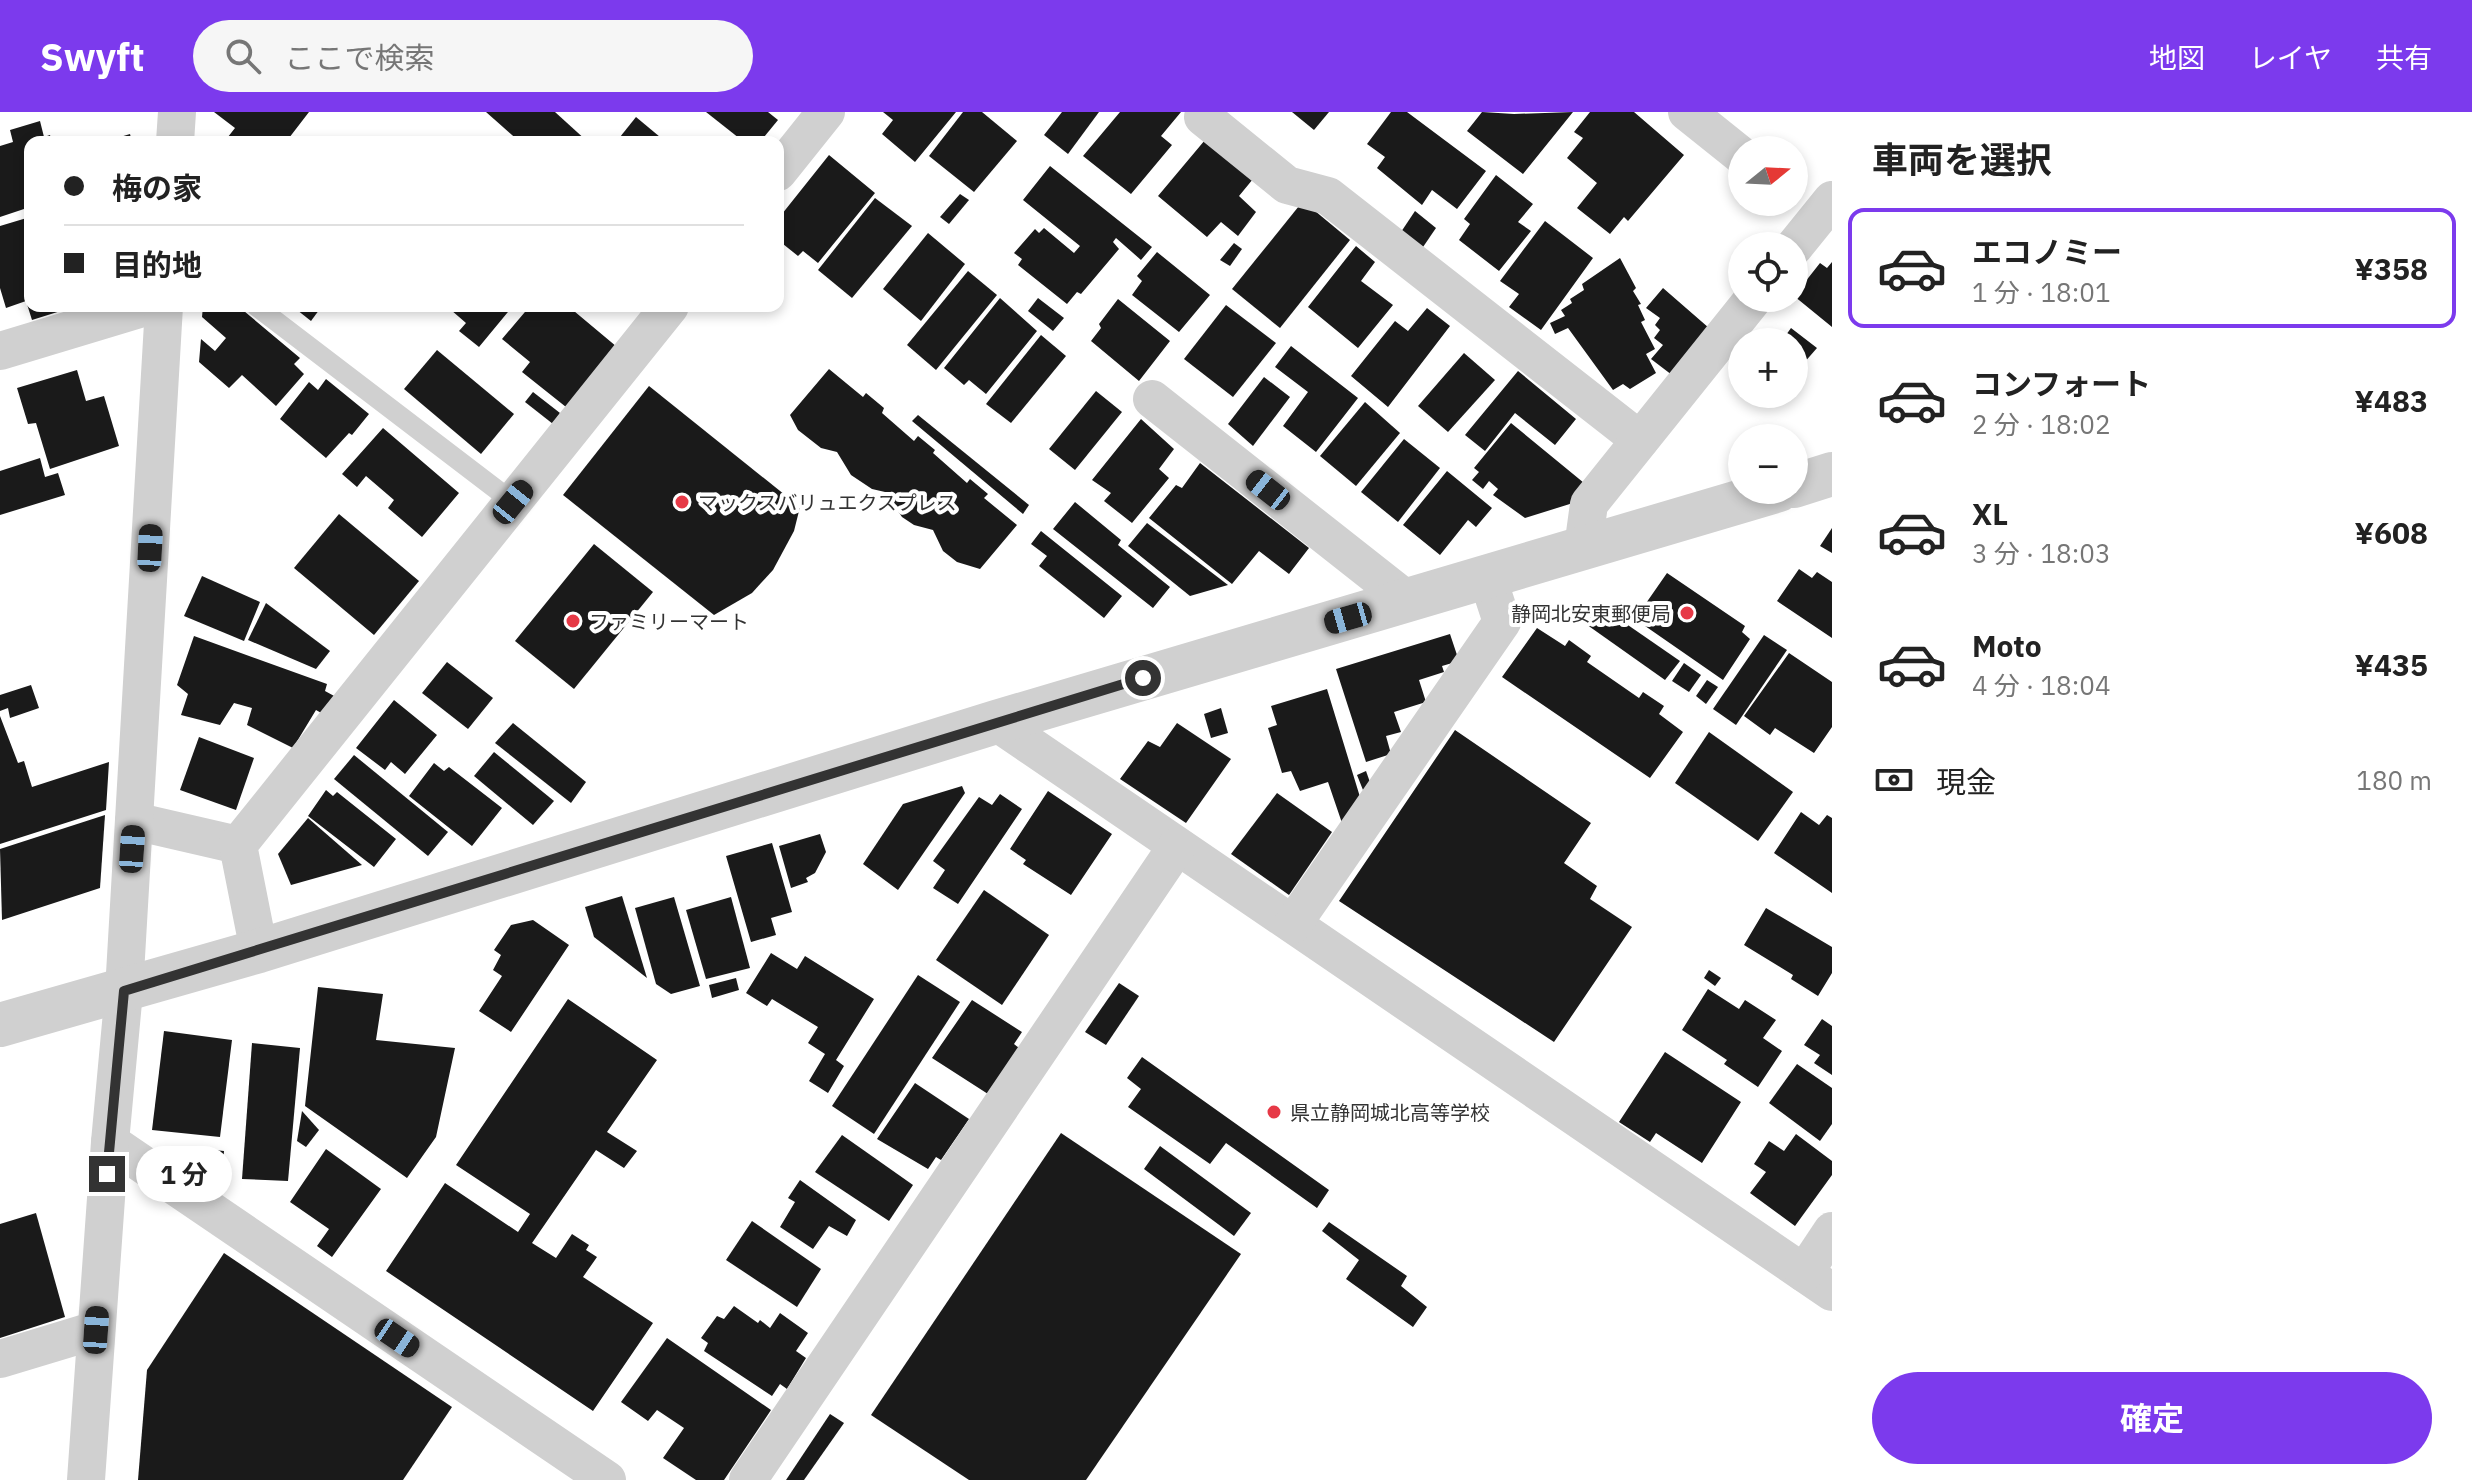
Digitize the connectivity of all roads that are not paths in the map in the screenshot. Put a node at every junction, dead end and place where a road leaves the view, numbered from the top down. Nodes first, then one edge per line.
1 (177, 112) edge
2 (826, 112) edge
3 (1687, 112) edge
4 (1203, 117) dead end
5 (175, 136) edge
6 (1728, 145) edge
7 (784, 164) edge
8 (1819, 211) edge
9 (1804, 232) edge
10 (129, 312) edge
11 (164, 312) edge
12 (264, 312) edge
13 (665, 312) edge
14 (1743, 312) edge
15 (0, 351) edge
16 (1152, 399) dead end
17 (1640, 440) junction
18 (1832, 474) edge
19 (1808, 482) edge
20 (513, 502) junction
21 (1732, 504) edge
22 (1583, 548) junction
23 (1487, 576) junction
24 (1407, 600) junction
25 (996, 722) junction
26 (134, 821) junction
27 (238, 845) junction
28 (1177, 846) junction
29 (1293, 924) junction
30 (259, 951) junction
31 (124, 991) junction
32 (0, 1025) edge
33 (110, 1142) junction
34 (1832, 1231) edge
35 (1818, 1283) edge
36 (96, 1330) junction
37 (0, 1359) edge
38 (86, 1480) edge
39 (607, 1480) edge
40 (748, 1480) edge

1 - 5 street
2 - 7 street
3 - 6 street
4 - 17 street
8 - 9 street
10 - 15 street
11 - 26 street
12 - 20 lane
13 - 20 street
14 - 17 street
16 - 24 street
17 - 22 street
18 - 19 street
20 - 27 street
21 - 22 street
22 - 23 street
23 - 24 street
23 - 29 street
24 - 25 street
25 - 28 street
25 - 30 street
26 - 27 street
26 - 31 street
27 - 30 street
28 - 29 street
28 - 40 street
29 - 35 street
30 - 31 street
31 - 32 street
31 - 33 street
33 - 36 street
33 - 39 street
34 - 35 street
36 - 37 street
36 - 38 street

